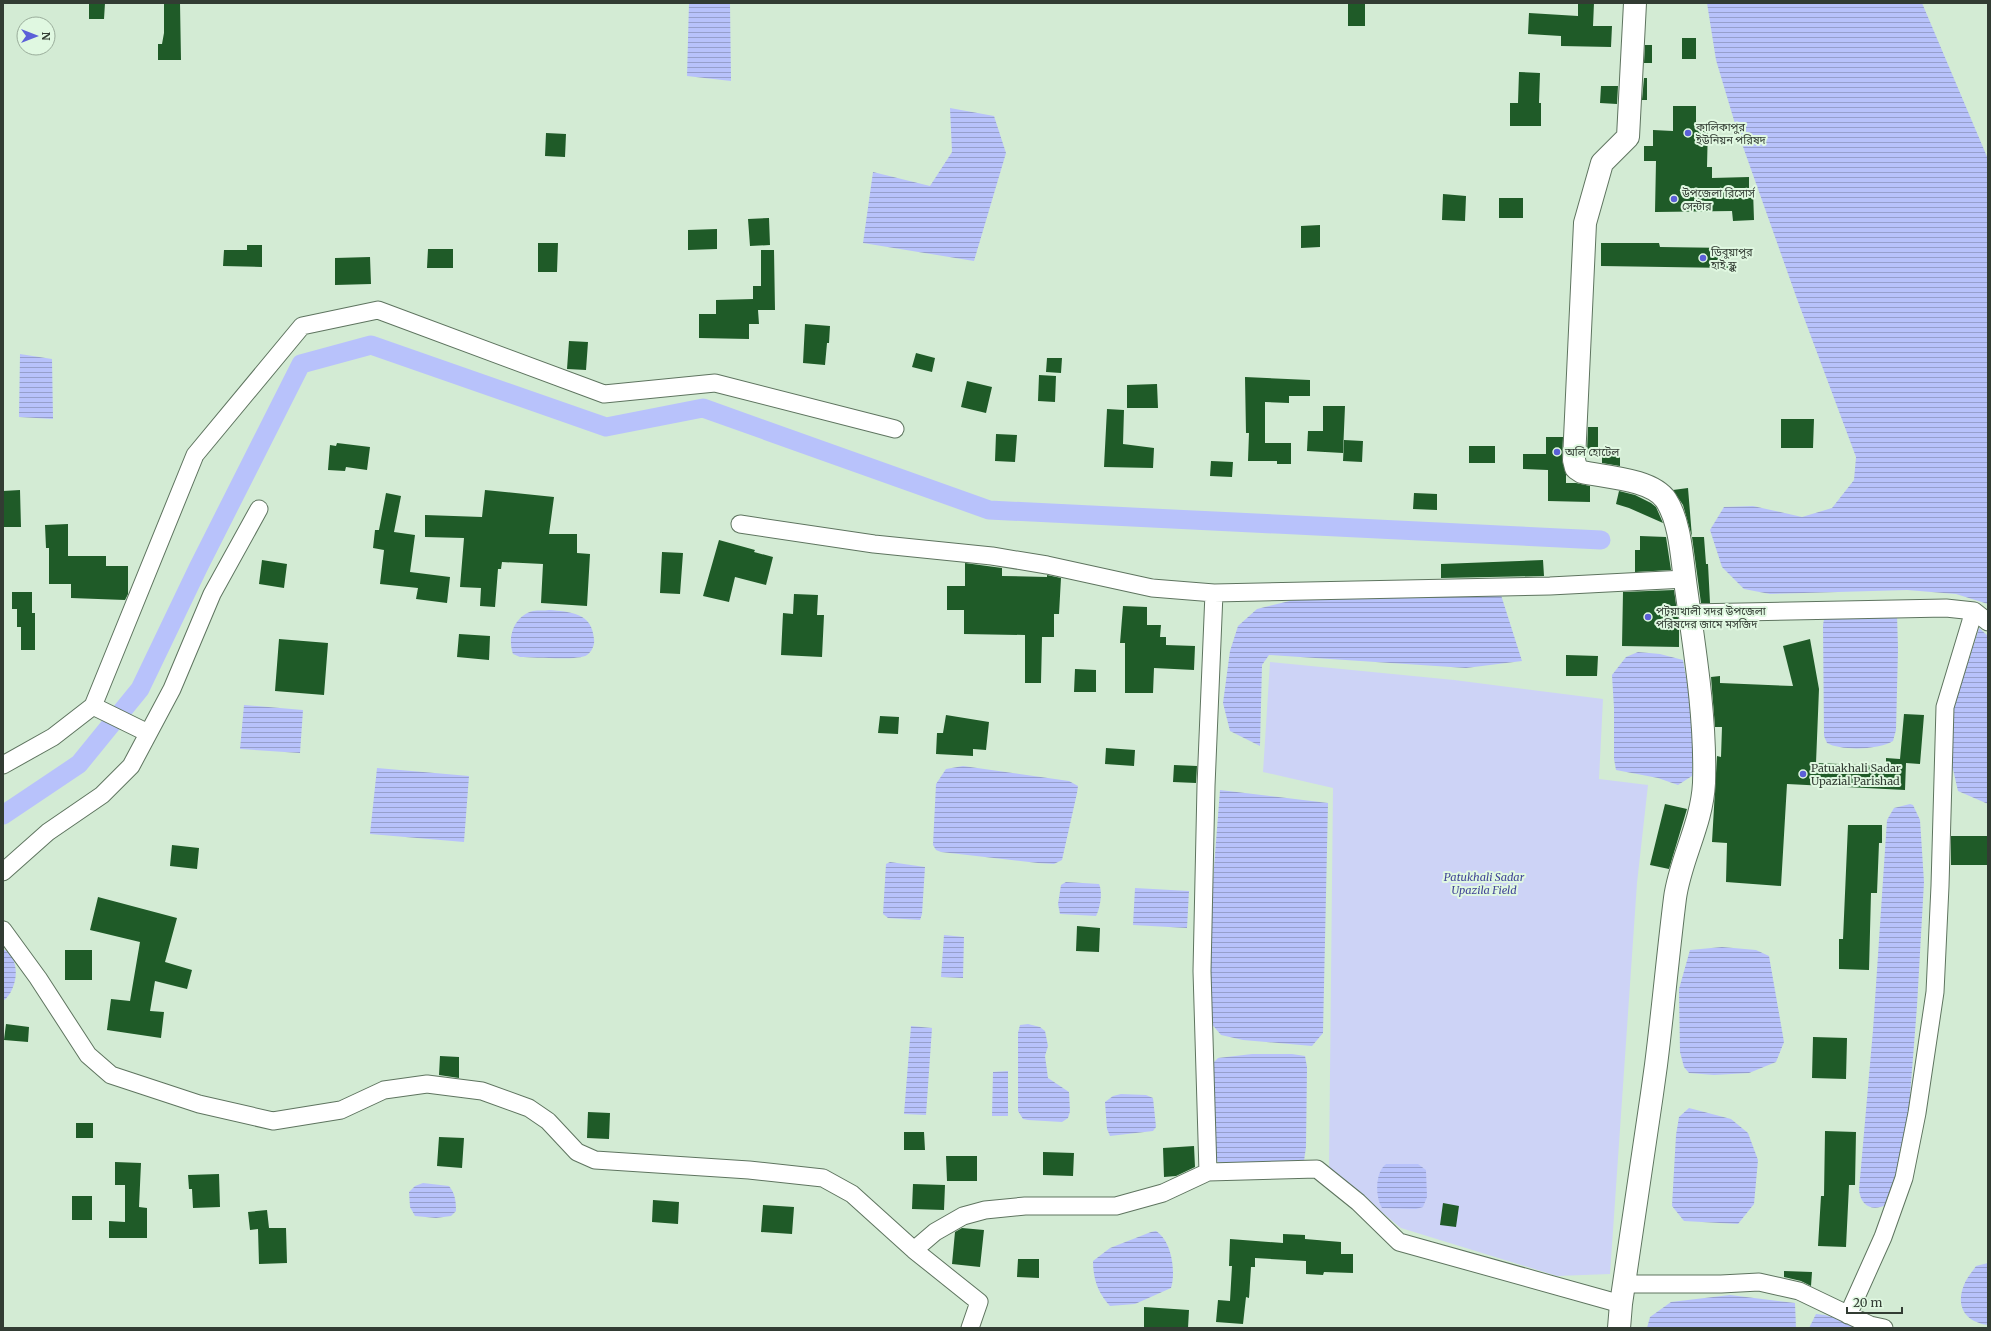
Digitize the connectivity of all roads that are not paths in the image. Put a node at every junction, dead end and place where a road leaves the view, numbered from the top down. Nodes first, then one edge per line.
1 (1635, 3) edge
2 (895, 429) dead end
3 (260, 509) dead end
4 (740, 524) dead end
5 (1685, 579) junction
6 (1214, 593) junction
7 (1974, 611) junction
8 (1690, 613) junction
9 (1988, 622) edge
10 (93, 706) junction
11 (148, 733) junction
12 (3, 765) edge
13 (3, 872) edge
14 (3, 930) edge
15 (1208, 1172) junction
16 (914, 1250) junction
17 (1623, 1294) junction
18 (1848, 1315) junction
19 (970, 1328) edge
20 (1619, 1328) edge
21 (1884, 1328) edge

1 - 5 street
2 - 10 street
3 - 11 street
4 - 6 street
5 - 6 street
5 - 8 street
6 - 15 street
7 - 8 street
7 - 9 street
7 - 18 street
8 - 17 street
10 - 11 street
10 - 12 street
11 - 13 street
14 - 16 street
15 - 16 street
15 - 17 street
16 - 19 street
17 - 18 street
17 - 20 street
18 - 21 street

